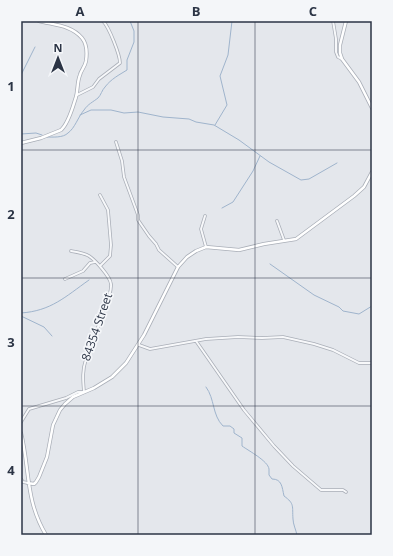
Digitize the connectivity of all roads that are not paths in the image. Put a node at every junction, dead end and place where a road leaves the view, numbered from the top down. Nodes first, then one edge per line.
1 (39, 21) edge
2 (103, 21) edge
3 (333, 21) edge
4 (346, 21) edge
5 (342, 59) junction
6 (76, 95) junction
7 (372, 108) edge
8 (116, 142) dead end
9 (21, 143) edge
10 (372, 173) edge
11 (100, 195) dead end
12 (204, 216) dead end
13 (277, 221) dead end
14 (285, 241) junction
15 (206, 247) junction
16 (71, 251) dead end
17 (94, 262) junction
18 (100, 266) junction
19 (178, 267) junction
20 (65, 279) dead end
21 (196, 341) junction
22 (139, 345) junction
23 (372, 363) edge
24 (84, 392) junction
25 (21, 422) edge
26 (21, 433) edge
27 (21, 479) edge
28 (28, 483) junction
29 (34, 484) junction
30 (29, 489) junction
31 (346, 492) dead end
32 (46, 535) edge

1 - 6 street
2 - 6 street
3 - 5 street
4 - 5 street
5 - 7 street
6 - 9 street
8 - 19 street
10 - 14 street
11 - 18 street
12 - 15 street
13 - 14 street
14 - 15 street
15 - 19 street
16 - 17 street
17 - 18 street
17 - 20 street
18 - 24 street, 84354 Street
19 - 22 street
21 - 22 street
21 - 23 street
21 - 31 street
22 - 24 street
24 - 25 street
24 - 29 street
26 - 28 street
27 - 28 street
28 - 29 street
28 - 30 street
29 - 30 street
30 - 32 street

